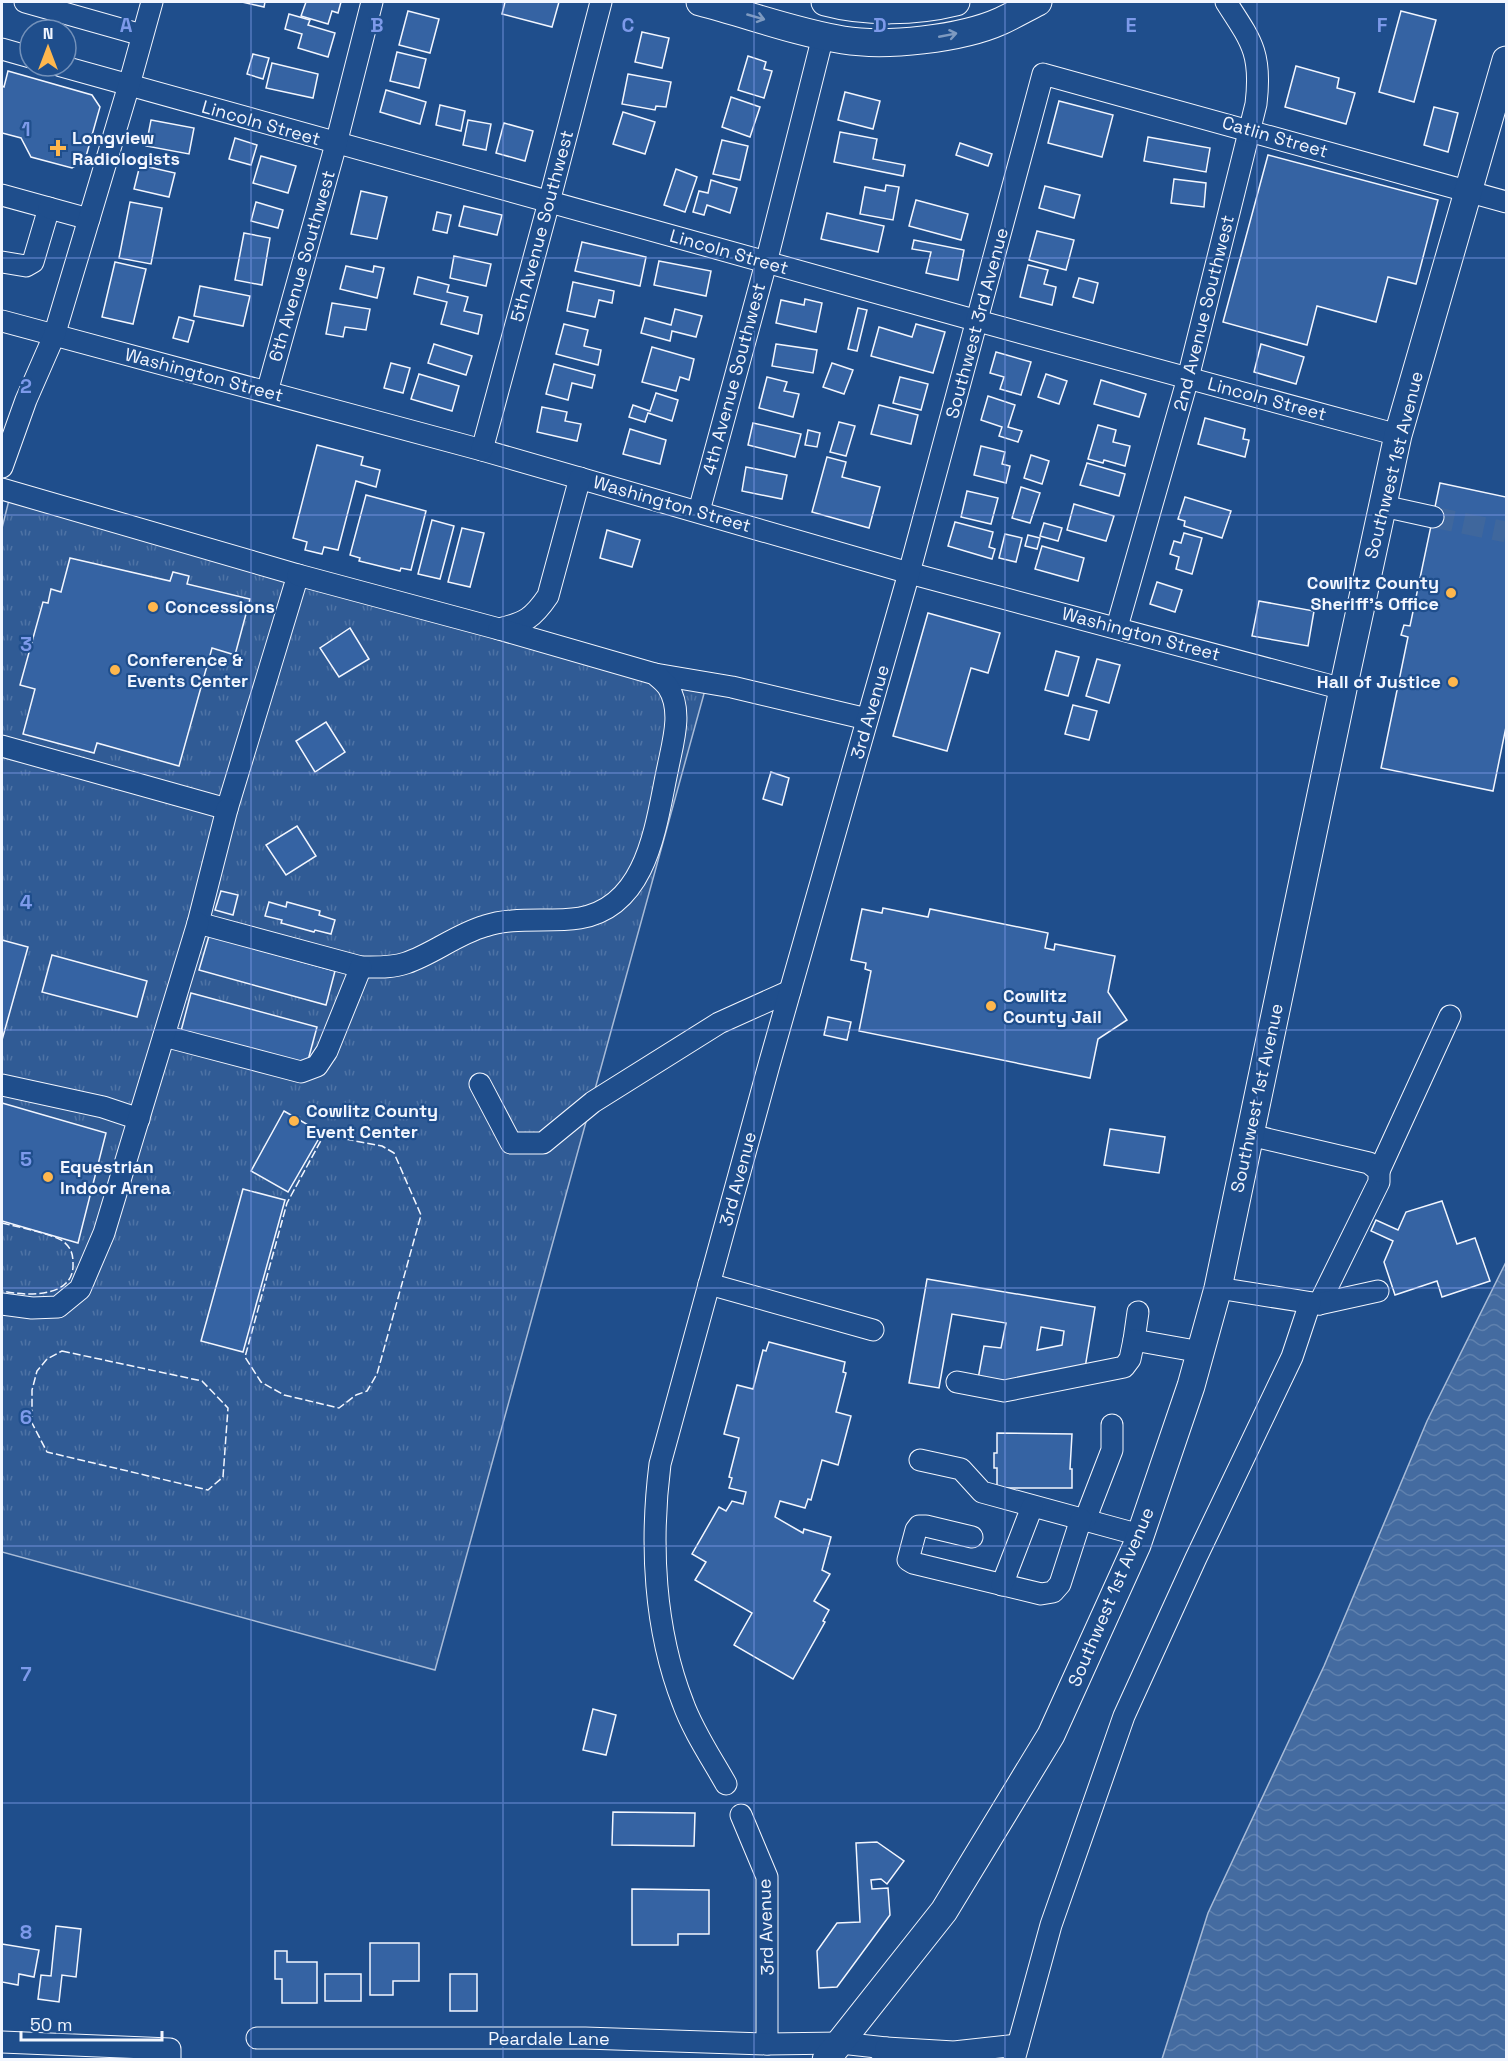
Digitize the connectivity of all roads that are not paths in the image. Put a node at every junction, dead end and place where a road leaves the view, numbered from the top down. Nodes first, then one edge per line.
1 (25, 2) edge
2 (152, 2) edge
3 (372, 2) edge
4 (601, 2) edge
5 (700, 2) edge
6 (825, 2) edge
7 (956, 2) edge
8 (1038, 2) edge
9 (1226, 2) edge
10 (142, 35) junction
11 (823, 36) junction
12 (2, 49) edge
13 (18, 54) edge
14 (1506, 60) edge
15 (78, 71) edge
16 (1043, 74) joint
17 (129, 85) junction
18 (1250, 130) junction
19 (336, 144) junction
20 (1468, 191) junction
21 (2, 195) edge
22 (549, 202) junction
23 (1506, 202) edge
24 (49, 208) junction
25 (89, 219) junction
26 (2, 262) edge
27 (766, 263) junction
28 (2, 321) edge
29 (978, 321) junction
30 (54, 336) junction
31 (1188, 378) junction
32 (267, 392) junction
33 (1398, 435) junction
34 (482, 450) junction
35 (2, 467) edge
36 (580, 478) junction
37 (2, 489) edge
38 (1383, 506) junction
39 (699, 511) junction
40 (1433, 517) tunnel mouth
41 (909, 573) junction
42 (298, 575) junction
43 (1117, 627) junction
44 (499, 629) junction
45 (655, 674) junction
46 (1343, 689) junction
47 (867, 719) junction
48 (2, 746) edge
49 (227, 809) junction
50 (198, 923) junction
51 (361, 967) junction
52 (790, 991) junction
53 (1450, 1016) dead end
54 (164, 1036) junction
55 (480, 1084) dead end
56 (2, 1085) edge
57 (139, 1119) junction
58 (1250, 1135) junction
59 (1378, 1171) junction
60 (709, 1284) junction
61 (1218, 1288) junction
62 (1378, 1291) dead end
63 (2, 1304) edge
64 (1315, 1304) junction
65 (1138, 1312) dead end
66 (873, 1330) dead end
67 (1134, 1340) junction
68 (1201, 1352) junction
69 (957, 1382) dead end
70 (1112, 1425) dead end
71 (920, 1460) dead end
72 (1032, 1507) junction
73 (1083, 1520) junction
74 (1140, 1535) junction
75 (972, 1537) dead end
76 (1002, 1585) junction
77 (726, 1784) dead end
78 (741, 1815) dead end
79 (257, 2038) dead end
80 (2, 2043) edge
81 (767, 2044) junction
82 (833, 2051) edge
83 (1016, 2052) edge
84 (170, 2054) edge
85 (884, 2054) edge

1 - 10 street
2 - 10 street
3 - 19 street, 6th Avenue Southwest
4 - 22 street, 5th Avenue Southwest
5 -> 11 main road
6 - 7 main road
11 -> 8 main road
9 - 18 street, 2nd Avenue Southwest
10 - 17 street
11 - 27 street, 4th Avenue Southwest
12 - 13 street
14 - 20 main road, Southwest 1st Avenue
15 - 17 street, Lincoln Street
16 - 18 street, Catlin Street
16 - 29 street, Southwest 3rd Avenue
17 - 19 street, Lincoln Street
17 - 25 street
18 - 20 street, Catlin Street
18 - 31 street, 2nd Avenue Southwest
19 - 22 street, Lincoln Street
19 - 32 street, 6th Avenue Southwest
20 - 23 street, Catlin Street
20 - 33 main road, Southwest 1st Avenue
21 - 24 street
22 - 27 street, Lincoln Street
22 - 34 street, 5th Avenue Southwest
24 - 25 street
24 - 26 street
25 - 30 street
27 - 29 street, Lincoln Street
27 - 39 street, 4th Avenue Southwest
28 - 30 street, Washington Street
29 - 31 street, Lincoln Street
29 - 41 street, Southwest 3rd Avenue
30 - 32 street, Washington Street
30 - 35 street
31 - 33 street, Lincoln Street
31 - 43 street, 2nd Avenue Southwest
32 - 34 street, Washington Street
33 - 38 main road, Southwest 1st Avenue
34 - 36 street, Washington Street
36 - 39 street, Washington Street
36 - 44 street
37 - 42 street
38 - 40 street
38 - 46 main road, Southwest 1st Avenue
39 - 41 street, Washington Street
41 - 43 street, Washington Street
41 - 47 street, 3rd Avenue
42 - 44 street
42 - 49 street
43 - 46 street, Washington Street
44 - 45 street
45 - 47 street
45 - 51 street
46 - 58 main road, Southwest 1st Avenue
47 - 52 street, 3rd Avenue
48 - 49 street
49 - 50 street
50 - 51 street
50 - 54 street
51 - 54 street
52 - 55 street
52 - 60 street, 3rd Avenue
53 - 59 street
54 - 57 street
56 - 57 street
57 - 63 street
58 - 59 street
58 - 61 main road, Southwest 1st Avenue
59 - 64 street
60 - 66 street
60 - 77 street, 3rd Avenue
61 - 64 street
61 - 68 main road, Southwest 1st Avenue
62 - 64 street
64 - 83 street
65 - 67 street
67 - 68 street
67 - 69 street
68 - 74 main road, Southwest 1st Avenue
70 - 73 street
71 - 72 street
72 - 73 street
72 - 76 street
73 - 74 street
73 - 76 street
74 - 82 main road, Southwest 1st Avenue
75 - 76 street
78 - 81 street, 3rd Avenue
79 - 81 street, Peardale Lane
80 - 84 street
81 - 82 street, Peardale Lane
82 - 85 street, Peardale Lane
83 - 85 street, Peardale Lane

